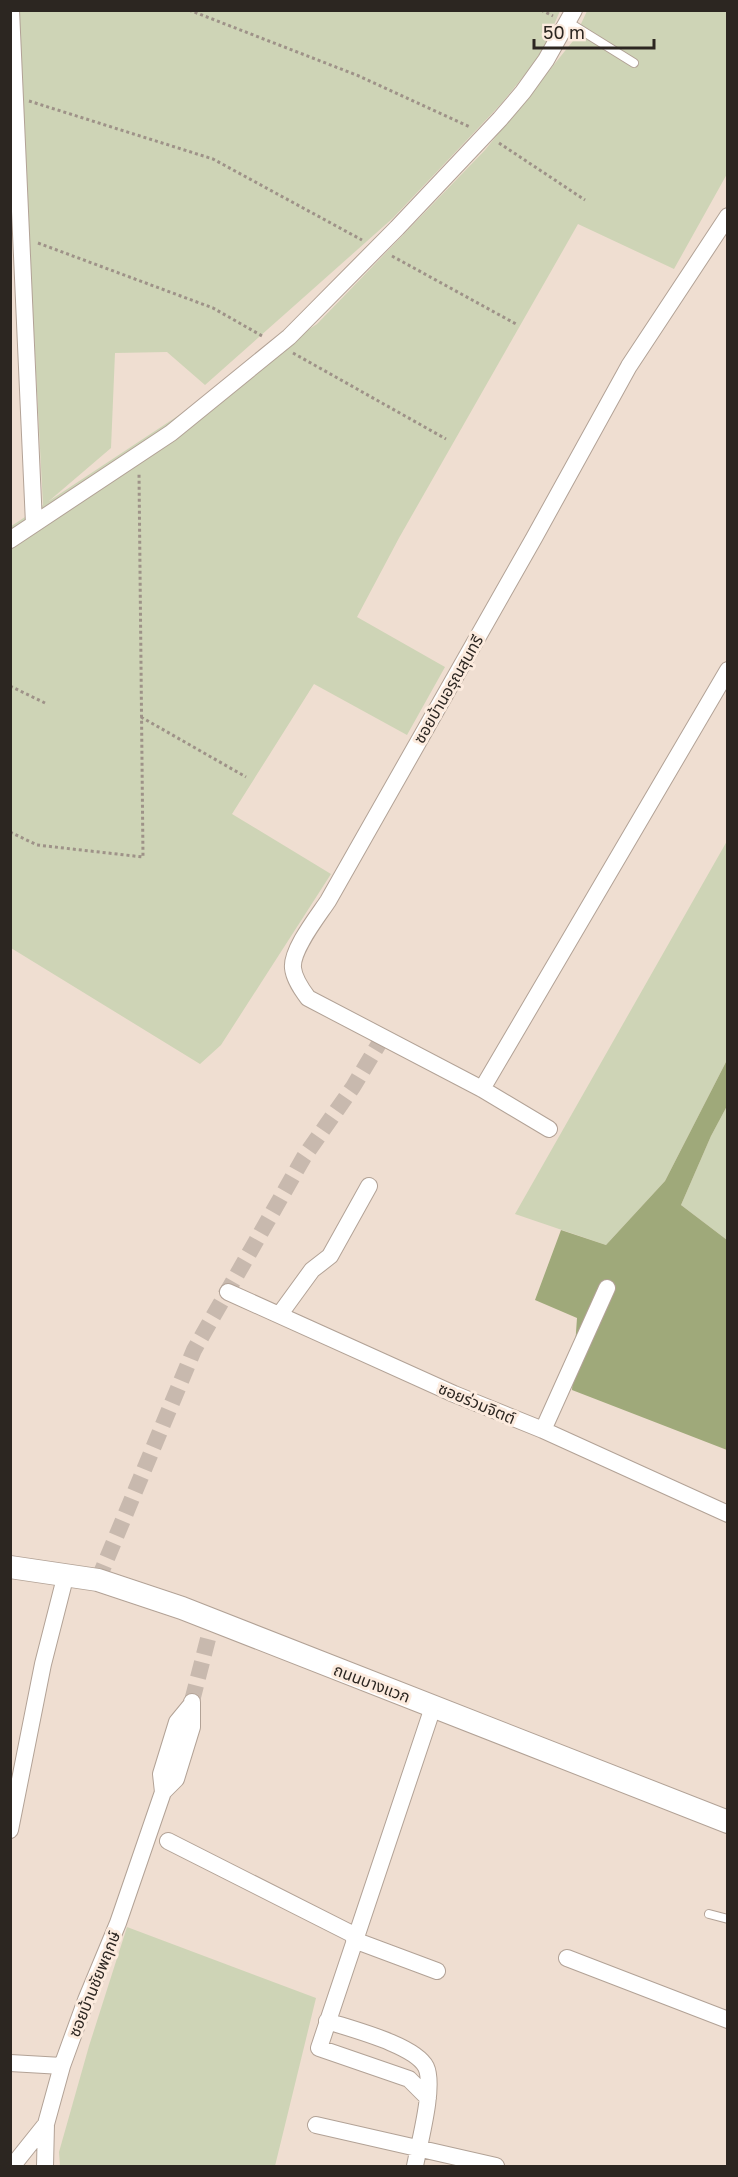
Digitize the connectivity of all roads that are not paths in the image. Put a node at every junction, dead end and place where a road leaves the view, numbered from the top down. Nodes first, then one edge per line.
1 (11, 10) edge
2 (571, 16) edge
3 (634, 63) dead end
4 (728, 216) edge
5 (34, 524) junction
6 (10, 540) edge
7 (728, 670) edge
8 (482, 1089) junction
9 (549, 1129) dead end
10 (369, 1186) dead end
11 (607, 1288) dead end
12 (228, 1292) dead end
13 (280, 1314) junction
14 (543, 1430) junction
15 (728, 1514) edge
16 (10, 1568) edge
17 (66, 1574) junction
18 (192, 1703) tunnel mouth
19 (433, 1707) junction
20 (728, 1822) edge
21 (10, 1830) edge
22 (168, 1841) dead end
23 (709, 1914) dead end
24 (728, 1919) edge
25 (355, 1938) junction
26 (567, 1958) dead end
27 (437, 1971) dead end
28 (728, 2020) edge
29 (327, 2021) junction
30 (10, 2063) edge
31 (62, 2066) junction
32 (428, 2098) junction
33 (46, 2124) junction
34 (316, 2125) dead end
35 (419, 2148) junction
36 (10, 2166) edge
37 (45, 2166) edge
38 (415, 2166) edge
39 (496, 2166) edge

1 - 5 street
2 - 3 lane
2 - 5 street
4 - 8 street, ซอยบ้านอรุณสุนทรี
5 - 6 street
7 - 8 street
8 - 9 street, ซอยบ้านอรุณสุนทรี
10 - 13 street
11 - 14 street
12 - 13 street, ซอยร่วมจิตต์
13 - 14 street, ซอยร่วมจิตต์
14 - 15 street, ซอยร่วมจิตต์
16 - 17 main road, ถนนบางแวก
17 - 19 main road, ถนนบางแวก
17 - 21 street
18 - 31 street, ซอยบ้านชัยพฤกษ์
19 - 20 main road, ถนนบางแวก
19 - 25 street
22 - 25 street
23 - 24 lane
25 - 27 street
25 - 29 street
26 - 28 street
29 - 32 street
29 - 32 street
30 - 31 street
31 - 33 street, ซอยบ้านชัยพฤกษ์
32 - 35 street
33 - 36 street, ซอยบ้านชัยพฤกษ์
33 - 37 street
34 - 35 street
35 - 38 street
35 - 39 street

